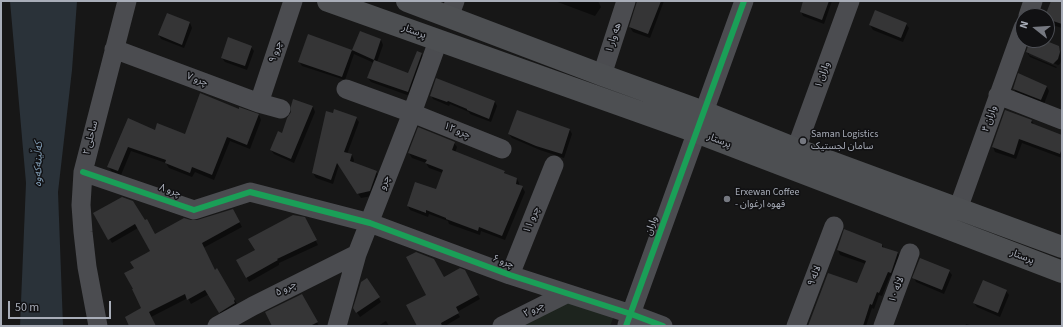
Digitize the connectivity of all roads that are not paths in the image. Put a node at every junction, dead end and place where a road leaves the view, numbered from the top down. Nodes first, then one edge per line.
1 (127, 1) edge
2 (293, 1) edge
3 (328, 1) edge
4 (407, 1) edge
5 (626, 1) edge
6 (744, 1) edge
7 (850, 1) edge
8 (452, 9) edge
9 (438, 41) junction
10 (1016, 48) edge
11 (114, 49) junction
12 (602, 75) junction
13 (346, 89) dead end
14 (998, 95) junction
15 (259, 103) junction
16 (281, 109) dead end
17 (704, 112) junction
18 (412, 113) junction
19 (1062, 120) edge
20 (696, 132) junction
21 (796, 148) junction
22 (502, 149) dead end
23 (554, 165) dead end
24 (83, 172) junction
25 (250, 192) joint
26 (958, 209) junction
27 (370, 223) junction
28 (834, 226) dead end
29 (1062, 247) edge
30 (357, 254) junction
31 (910, 254) dead end
32 (1062, 272) edge
33 (510, 275) junction
34 (566, 294) junction
35 (629, 320) edge
36 (98, 326) edge
37 (217, 326) edge
38 (338, 326) edge
39 (502, 326) edge
40 (663, 326) edge
41 (796, 326) edge
42 (883, 326) edge

1 - 11 street, ساحلی ۲
2 - 15 street, چرو ۹
3 - 9 main road, پرستار
4 - 8 main road
5 - 12 street, هه وار ۱
6 - 17 street
7 - 21 street, واران ۱
8 - 12 main road
9 - 18 street, چرو
9 - 20 main road, پرستار
10 - 14 street, واران ۴
11 - 15 street, چرو ۷
11 - 24 street, ساحلی ۲
12 - 17 main road
13 - 18 street, چرو ۱۲
14 - 19 street
14 - 26 street, واران ۴
15 - 16 street, چرو ۷
17 - 20 street, واران
17 - 21 main road
18 - 22 street, چرو ۱۲
18 - 27 street, چرو
20 - 32 main road, پرستار
20 - 35 street, واران
21 - 26 main road
23 - 33 street, چرو ۱۱
24 - 25 street, چرو ۸
24 - 36 street, ساحلی ۲
25 - 27 street, چرو ۶
26 - 29 main road
27 - 30 street, چرو
27 - 33 street, چرو ۶
28 - 41 street, لاله ۹
30 - 37 street, چرو ۵
30 - 38 street, چرو
31 - 42 street, لاله ۱۰
33 - 34 street, چرو ۶
34 - 35 street, چرو ۶
34 - 39 street, چرو ۲
35 - 40 street, چرو ۶

